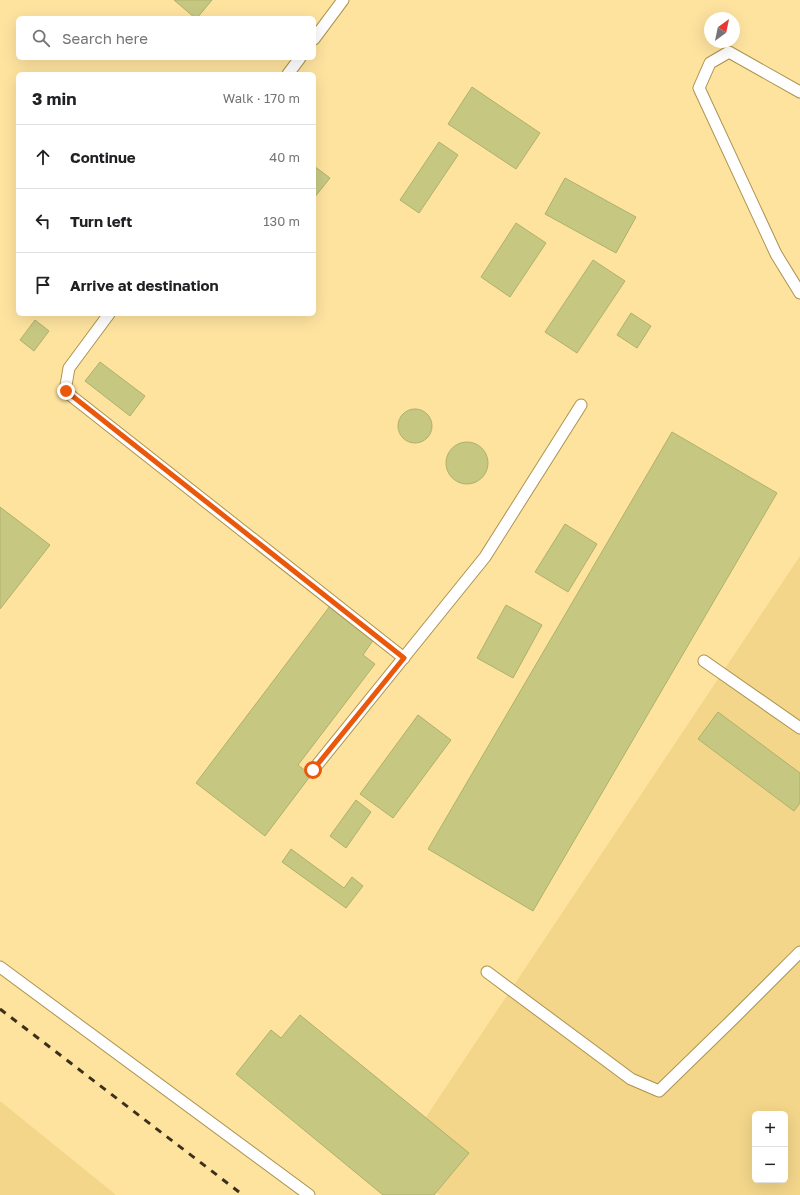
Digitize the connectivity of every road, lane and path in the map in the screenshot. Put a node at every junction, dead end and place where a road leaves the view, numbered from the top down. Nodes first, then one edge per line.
1 (344, 0) edge
2 (316, 37) edge
3 (298, 60) edge
4 (290, 72) edge
5 (800, 92) edge
6 (800, 293) edge
7 (108, 316) edge
8 (581, 406) dead end
9 (404, 658) junction
10 (704, 661) dead end
11 (800, 728) edge
12 (313, 770) dead end
13 (800, 952) edge
14 (0, 967) edge
15 (487, 972) dead end
16 (309, 1195) edge

1 - 2 lane
3 - 4 lane
5 - 6 lane
7 - 9 lane
8 - 9 lane
9 - 12 lane
10 - 11 lane
13 - 15 lane
14 - 16 lane

